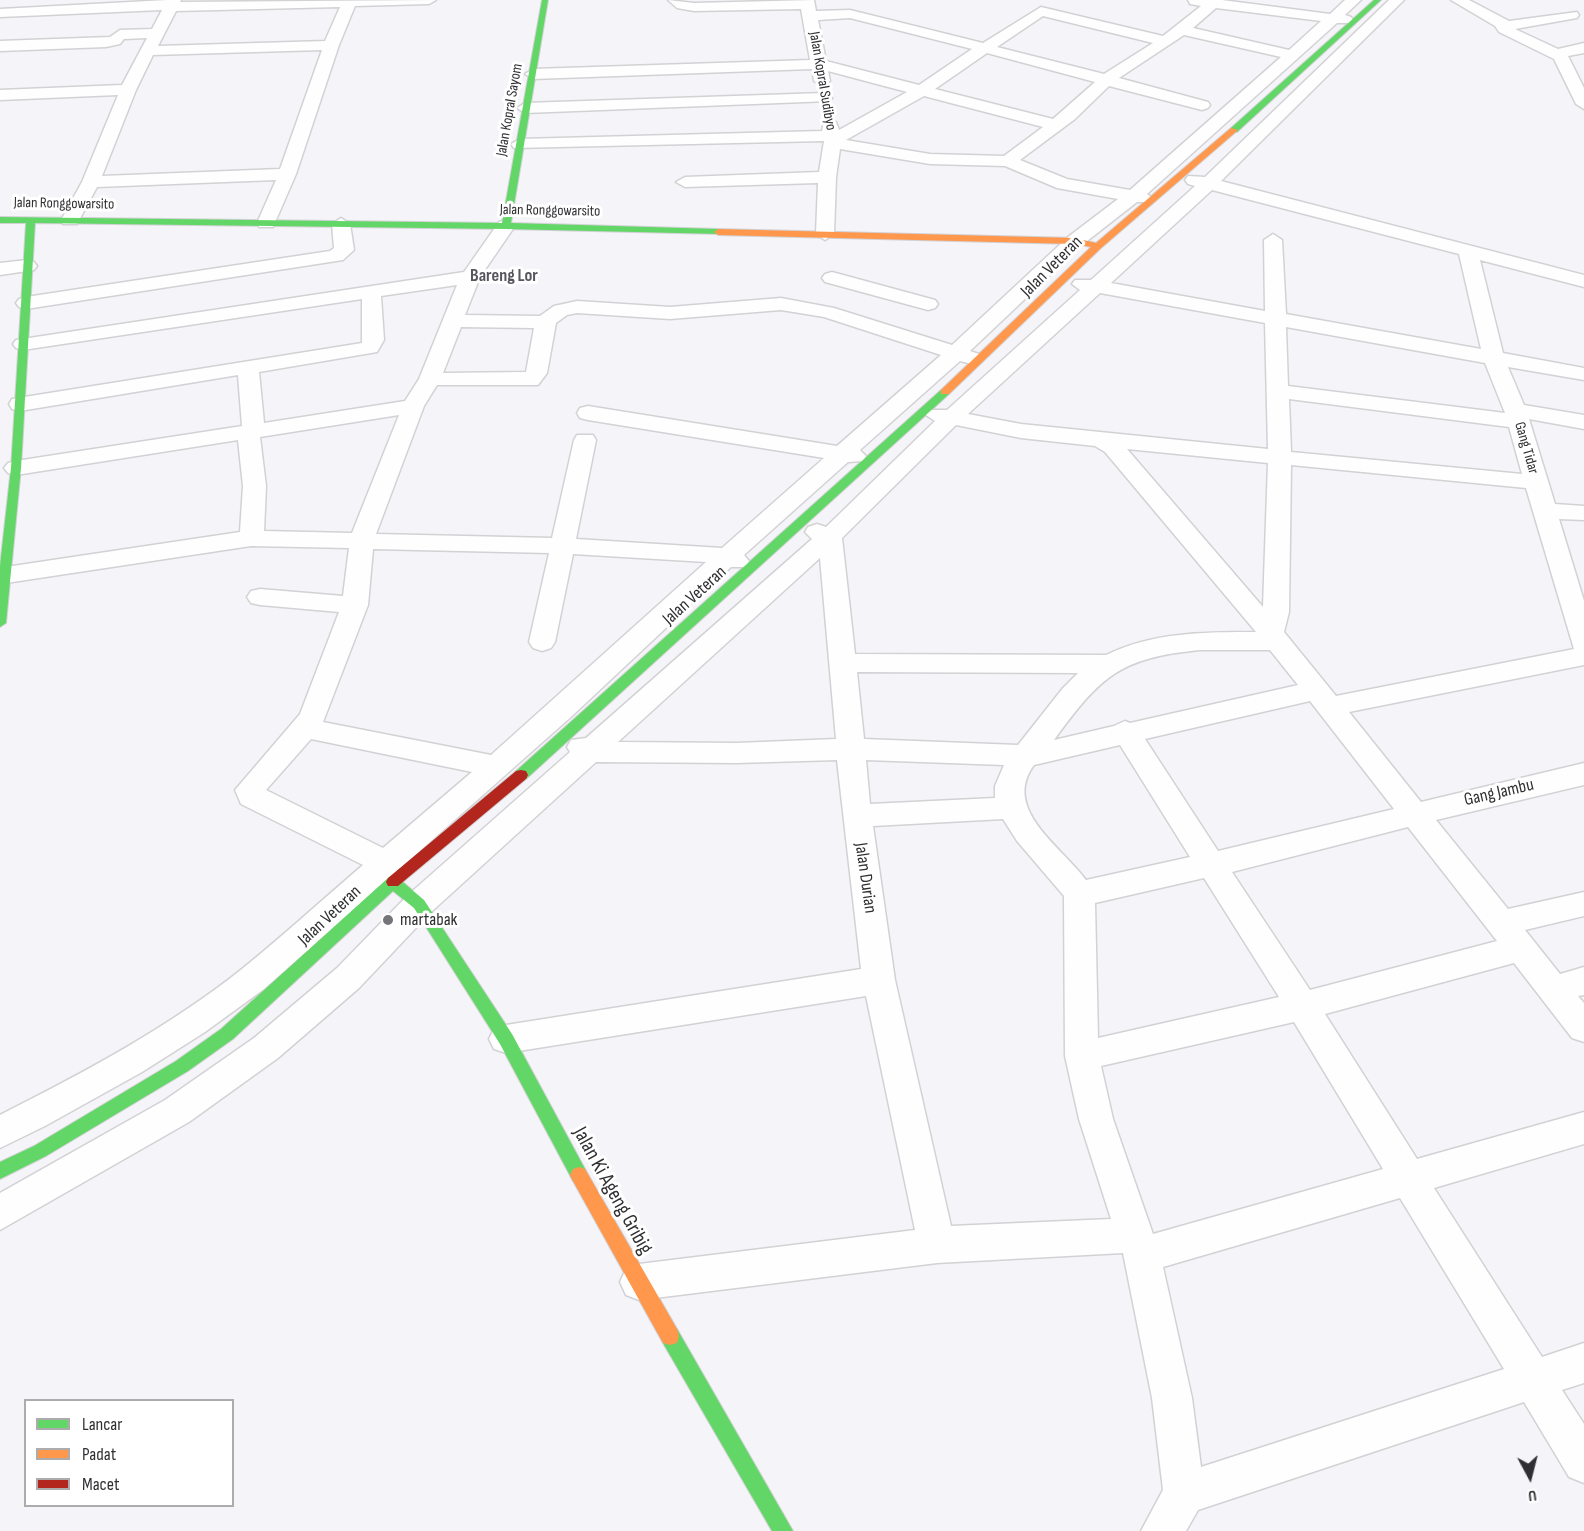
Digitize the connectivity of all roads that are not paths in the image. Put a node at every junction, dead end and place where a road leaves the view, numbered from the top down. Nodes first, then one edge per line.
1 (429, 0) edge
2 (545, 0) edge
3 (675, 0) edge
4 (1187, 0) edge
5 (1354, 0) edge
6 (1378, 0) edge
7 (1397, 0) edge
8 (1458, 0) edge
9 (1554, 0) edge
10 (350, 1) edge
11 (1213, 3) junction
12 (177, 4) edge
13 (1039, 6) edge
14 (809, 7) edge
15 (0, 13) edge
16 (1334, 17) junction
17 (1578, 19) edge
18 (1362, 23) junction
19 (1500, 23) junction
20 (103, 26) dead end
21 (1182, 30) junction
22 (156, 33) junction
23 (120, 35) junction
24 (1166, 41) junction
25 (332, 45) junction
26 (0, 46) edge
27 (985, 48) junction
28 (1584, 48) edge
29 (148, 51) junction
30 (1291, 55) junction
31 (1560, 56) junction
32 (819, 64) junction
33 (533, 74) junction
34 (1106, 80) junction
35 (924, 89) junction
36 (128, 90) junction
37 (0, 95) edge
38 (824, 98) junction
39 (1584, 104) edge
40 (1214, 107) junction
41 (525, 108) junction
42 (1260, 118) junction
43 (1056, 125) junction
44 (833, 140) junction
45 (520, 144) junction
46 (1008, 161) junction
47 (287, 174) junction
48 (826, 177) junction
49 (1182, 177) junction
50 (91, 182) junction
51 (685, 182) dead end
52 (1208, 184) junction
53 (1144, 198) junction
54 (0, 220) edge
55 (31, 220) junction
56 (70, 220) junction
57 (266, 223) junction
58 (341, 224) junction
59 (506, 226) junction
60 (829, 234) junction
61 (1273, 240) dead end
62 (1087, 243) junction
63 (1468, 252) junction
64 (27, 266) junction
65 (0, 269) edge
66 (1558, 274) junction
67 (470, 277) junction
68 (832, 278) junction
69 (1065, 279) junction
70 (1584, 281) edge
71 (1094, 286) junction
72 (1584, 290) edge
73 (371, 291) junction
74 (26, 303) junction
75 (928, 304) dead end
76 (826, 312) junction
77 (1275, 320) junction
78 (453, 321) junction
79 (546, 321) junction
80 (0, 340) edge
81 (24, 340) junction
82 (968, 357) junction
83 (1494, 358) junction
84 (248, 367) junction
85 (1584, 374) edge
86 (430, 379) junction
87 (1279, 391) junction
88 (20, 404) junction
89 (413, 406) junction
90 (923, 412) junction
91 (588, 413) dead end
92 (1516, 415) junction
93 (951, 418) junction
94 (1584, 422) edge
95 (251, 433) junction
96 (585, 440) dead end
97 (1100, 440) junction
98 (842, 453) junction
99 (1280, 457) junction
100 (872, 459) junction
101 (10, 465) edge
102 (1536, 482) junction
103 (1545, 511) junction
104 (1584, 513) edge
105 (800, 526) junction
106 (830, 536) junction
107 (251, 538) junction
108 (362, 539) junction
109 (561, 546) junction
110 (728, 556) junction
111 (753, 569) junction
112 (6, 575) junction
113 (260, 597) dead end
114 (355, 604) junction
115 (0, 622) edge
116 (1274, 637) junction
117 (542, 642) dead end
118 (1584, 644) edge
119 (1584, 656) edge
120 (843, 663) junction
121 (1108, 664) junction
122 (1321, 699) junction
123 (305, 728) junction
124 (1125, 731) junction
125 (553, 733) junction
126 (852, 749) junction
127 (590, 752) junction
128 (1027, 756) junction
129 (496, 766) junction
130 (1584, 774) edge
131 (1012, 808) junction
132 (1415, 815) junction
133 (857, 816) junction
134 (1211, 865) junction
135 (389, 872) junction
136 (1079, 894) junction
137 (419, 904) junction
138 (1584, 904) edge
139 (1502, 923) junction
140 (1522, 948) junction
141 (879, 980) junction
142 (1584, 981) edge
143 (1553, 989) junction
144 (1302, 1006) junction
145 (1584, 1028) edge
146 (506, 1039) junction
147 (1082, 1056) junction
148 (1584, 1128) edge
149 (0, 1132) edge
150 (0, 1171) edge
151 (1408, 1178) junction
152 (0, 1213) edge
153 (938, 1245) junction
154 (1139, 1245) junction
155 (639, 1282) junction
156 (1584, 1363) edge
157 (1532, 1379) junction
158 (1584, 1462) edge
159 (1184, 1494) junction
160 (783, 1531) edge
161 (1162, 1531) edge

1 - 10 street
2 - 33 street, Jalan Kopral Sayom
3 - 14 street
4 - 11 street
5 - 16 street
6 - 18 street
7 - 18 street
8 - 19 street
9 - 17 street
10 - 12 street
10 - 25 street
11 - 16 street
11 - 21 street
12 - 15 street
12 - 22 street
13 - 24 street
13 - 27 street
14 - 27 street
14 - 32 street, Jalan Kopral Sudibyo
16 - 18 street
16 - 30 street
17 - 19 street
18 - 42 street
19 - 31 street
20 - 23 street
21 - 24 street
21 - 30 street
22 - 23 street
22 - 29 street
23 - 26 street
24 - 34 street
25 - 29 street
25 - 47 street
27 - 34 street
27 - 35 street
28 - 31 street
29 - 36 street
30 - 40 street
31 - 39 street
32 - 33 street
32 - 35 street
32 - 38 street, Jalan Kopral Sudibyo
33 - 41 street, Jalan Kopral Sayom
34 - 40 street
34 - 43 street
35 - 43 street
35 - 44 street
36 - 37 street
36 - 50 street
38 - 41 street
38 - 44 street, Jalan Kopral Sudibyo
40 - 42 street
40 - 53 street
41 - 45 street, Jalan Kopral Sayom
42 - 49 street
42 - 52 street
43 - 46 street
44 - 45 street
44 - 46 street
44 - 48 street, Jalan Kopral Sudibyo
45 - 59 street, Jalan Kopral Sayom
46 - 53 street
47 - 50 street
47 - 57 street
48 - 51 street
48 - 60 street, Jalan Kopral Sudibyo
49 - 52 street
49 - 53 street
50 - 56 street
52 - 63 street
52 - 71 street
53 - 62 street
54 - 55 street, Jalan Ronggowarsito
55 - 56 street, Jalan Ronggowarsito
55 - 64 street
56 - 57 street, Jalan Ronggowarsito
57 - 58 street, Jalan Ronggowarsito
58 - 59 street, Jalan Ronggowarsito
58 - 74 street
59 - 60 street, Jalan Ronggowarsito
59 - 67 street
60 - 62 street, Jalan Ronggowarsito
60 - 68 street, Jalan Kopral Sudibyo
61 - 77 street
62 - 69 street, Jalan Veteran
62 - 82 street
63 - 66 street
63 - 83 street, Gang Tidar
64 - 65 street
64 - 74 street
66 - 70 street
66 - 72 street
67 - 73 street
67 - 78 street
68 - 75 street
68 - 76 street, Jalan Kopral Sudibyo
69 - 71 street
69 - 82 street, Jalan Veteran
71 - 77 street
71 - 93 street
73 - 81 street
73 - 84 street
74 - 81 street
76 - 79 street
76 - 82 street
77 - 83 street
77 - 87 street
78 - 79 street
78 - 86 street
79 - 86 street
80 - 81 street
81 - 88 street
82 - 90 street, Jalan Veteran
82 - 98 street
83 - 85 street
83 - 92 street, Gang Tidar
84 - 88 street
84 - 95 street
86 - 89 street
87 - 92 street
87 - 99 street
88 - 101 street
89 - 95 street
89 - 108 street
90 - 93 street
90 - 100 street, Jalan Veteran
91 - 98 street
92 - 94 street
92 - 102 street, Gang Tidar
93 - 97 street
93 - 106 street
95 - 101 street
95 - 107 street
96 - 109 street
97 - 99 street
97 - 116 street
98 - 100 street
98 - 110 street
99 - 102 street
99 - 116 street
100 - 105 street, Jalan Veteran
101 - 112 street
102 - 103 street, Gang Tidar
103 - 104 street
103 - 118 street, Gang Tidar
105 - 106 street
105 - 111 street, Jalan Veteran
106 - 120 street, Jalan Durian
106 - 127 street
107 - 108 street
107 - 112 street
108 - 109 street
108 - 114 street
109 - 110 street
109 - 117 street
110 - 111 street
110 - 125 street
111 - 125 street, Jalan Veteran
112 - 115 street
113 - 114 street
114 - 123 street
116 - 121 street
116 - 122 street
119 - 122 street
120 - 121 street
120 - 126 street, Jalan Durian
121 - 128 street
122 - 124 street
122 - 132 street
123 - 129 street
123 - 135 street
124 - 128 street
124 - 134 street
125 - 127 street
125 - 129 street
125 - 135 street, Jalan Veteran
126 - 127 street
126 - 128 street
126 - 133 street, Jalan Durian
127 - 137 street
128 - 131 street
129 - 135 street
130 - 132 street, Gang Jambu
131 - 133 street
131 - 136 street
132 - 134 street, Gang Jambu
132 - 139 street
133 - 141 street, Jalan Durian
134 - 136 street, Gang Jambu
134 - 144 street
135 - 137 street, Jalan Ki Ageng Gribig
135 - 149 street
135 - 150 street, Jalan Veteran
136 - 147 street
137 - 146 street, Jalan Ki Ageng Gribig
137 - 152 street
138 - 139 street
139 - 140 street
140 - 143 street
140 - 144 street
141 - 146 street
141 - 153 street, Jalan Durian
142 - 143 street
143 - 145 street
144 - 147 street
144 - 151 street
146 - 155 street, Jalan Ki Ageng Gribig
147 - 154 street
148 - 151 street
151 - 154 street
151 - 157 street
153 - 154 street
153 - 155 street
154 - 159 street
155 - 160 street, Jalan Ki Ageng Gribig
156 - 157 street
157 - 158 street
157 - 159 street
159 - 161 street

